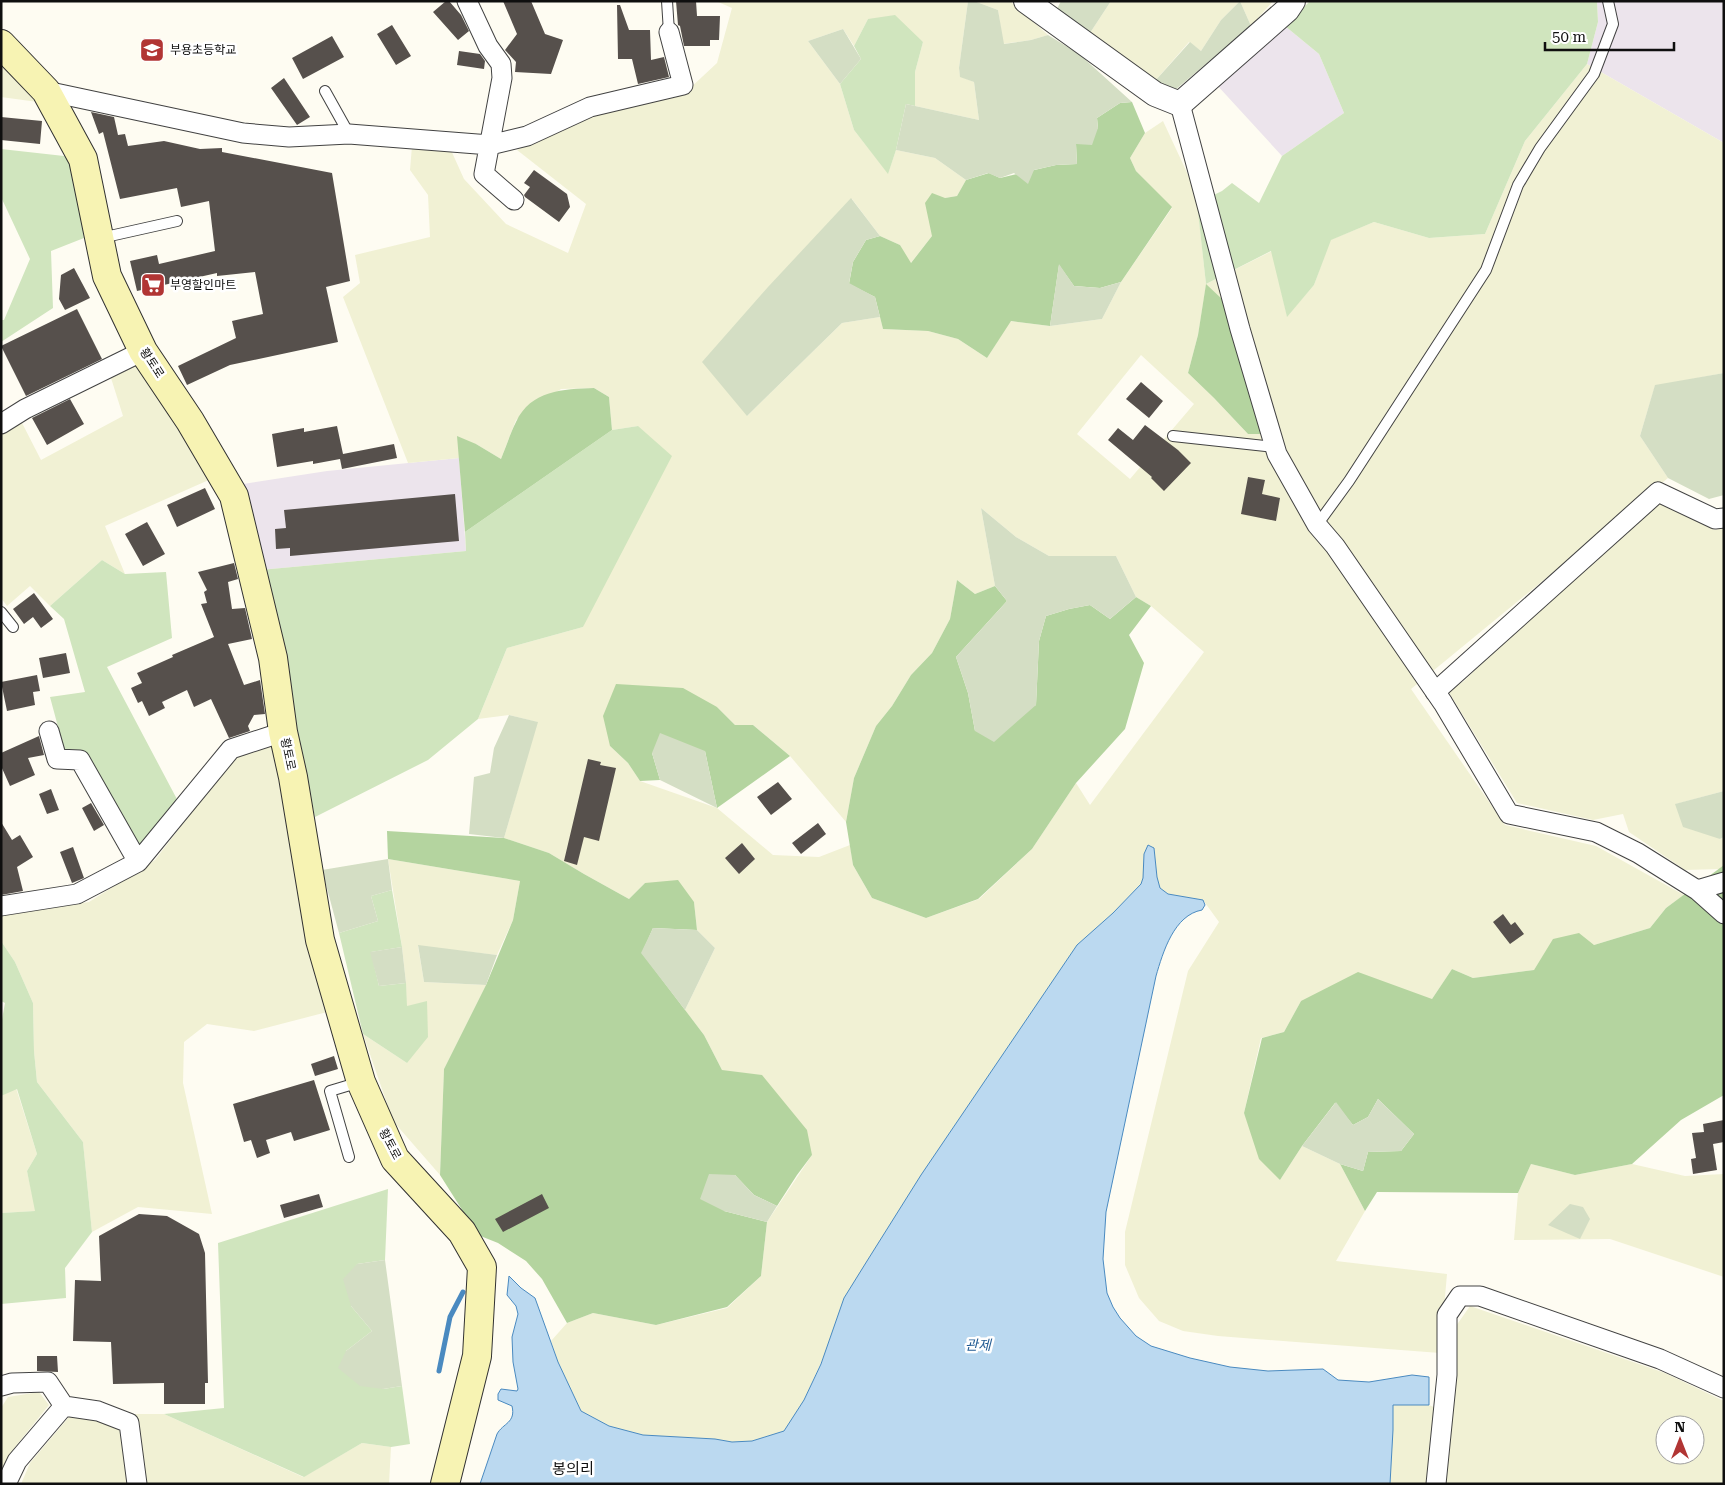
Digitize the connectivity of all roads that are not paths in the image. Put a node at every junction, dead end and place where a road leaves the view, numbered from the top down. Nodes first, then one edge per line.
1 (467, 1) edge
2 (667, 1) edge
3 (1026, 1) edge
4 (1293, 1) edge
5 (1608, 1) edge
6 (668, 32) joint
7 (1, 44) edge
8 (46, 91) junction
9 (324, 91) dead end
10 (1180, 104) junction
11 (349, 134) junction
12 (490, 146) junction
13 (514, 200) dead end
14 (177, 221) dead end
15 (100, 238) junction
16 (143, 351) junction
17 (1, 424) edge
18 (1172, 436) dead end
19 (1275, 447) junction
20 (1724, 518) edge
21 (1317, 525) junction
22 (1, 612) edge
23 (12, 627) dead end
24 (1435, 692) junction
25 (49, 731) dead end
26 (283, 732) junction
27 (138, 862) junction
28 (1724, 882) edge
29 (1697, 890) junction
30 (1, 906) edge
31 (1724, 914) edge
32 (361, 1082) junction
33 (349, 1157) dead end
34 (1, 1386) edge
35 (1724, 1388) edge
36 (64, 1406) junction
37 (6, 1484) edge
38 (137, 1484) edge
39 (445, 1484) edge
40 (1436, 1484) edge

1 - 12 street
2 - 6 lane
3 - 10 street
4 - 10 street
5 - 21 lane
6 - 12 street
7 - 8 main road, 황토로
8 - 11 street
8 - 15 main road, 황토로
9 - 11 lane
10 - 19 street
11 - 12 street
12 - 13 street
14 - 15 lane
15 - 16 main road, 황토로
16 - 17 street
16 - 26 main road, 황토로
18 - 19 lane
19 - 21 street
20 - 24 street
21 - 24 street
22 - 23 lane
24 - 29 street
25 - 27 street
26 - 27 street
26 - 32 main road, 황토로
27 - 30 street
28 - 29 street
29 - 31 street
32 - 33 lane
32 - 39 main road, 황토로
34 - 36 street
35 - 40 street
36 - 37 street
36 - 38 street

